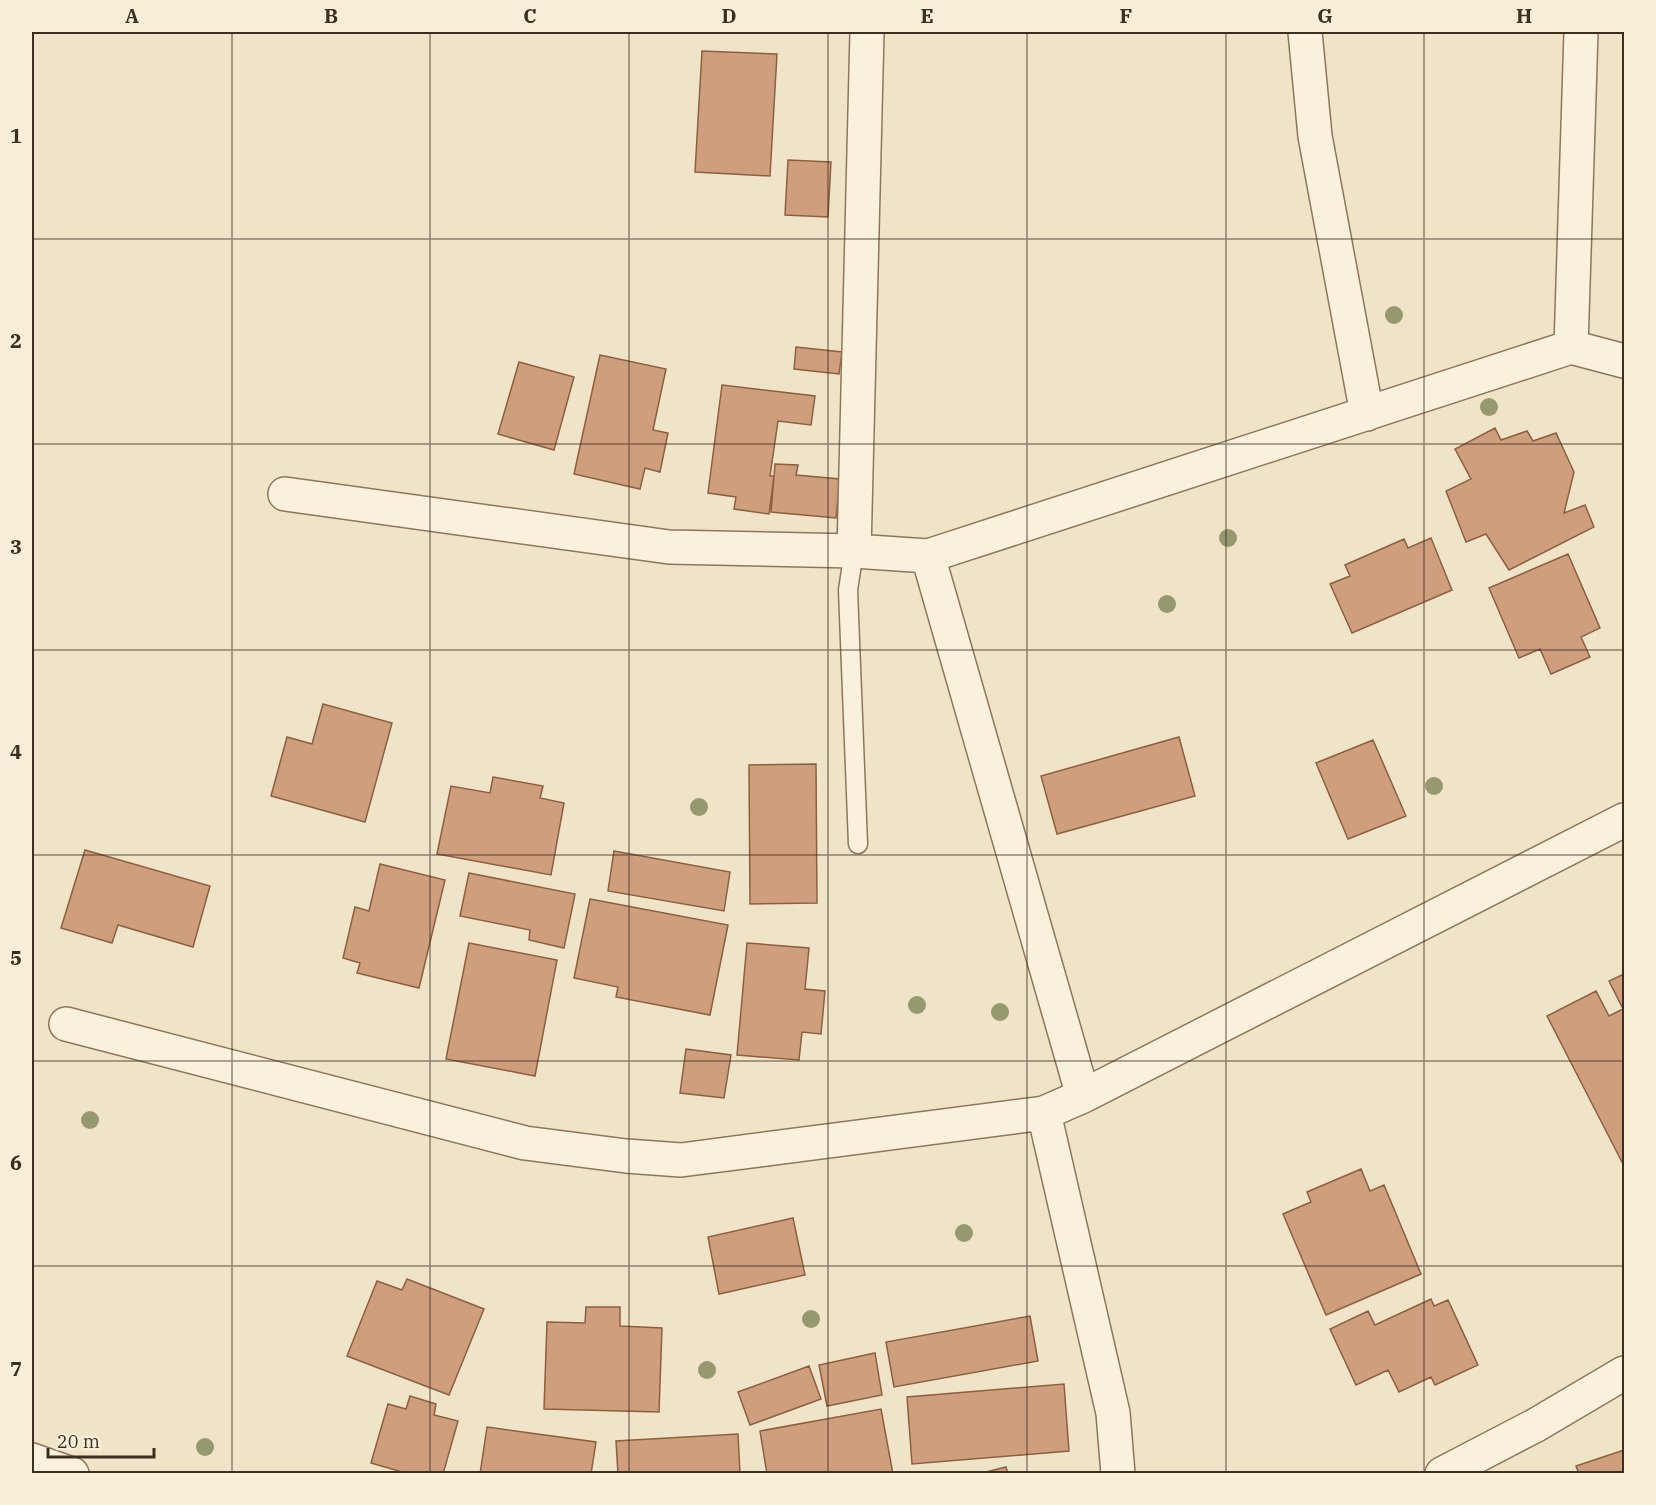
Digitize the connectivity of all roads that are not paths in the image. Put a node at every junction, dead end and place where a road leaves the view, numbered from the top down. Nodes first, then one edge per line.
1 (867, 32) edge
2 (1305, 32) edge
3 (1581, 32) edge
4 (1571, 347) junction
5 (1624, 361) edge
6 (1366, 414) junction
7 (285, 494) dead end
8 (854, 551) junction
9 (928, 556) junction
10 (1624, 820) edge
11 (858, 844) dead end
12 (66, 1024) dead end
13 (1083, 1096) junction
14 (1044, 1113) junction
15 (1624, 1373) edge
16 (32, 1460) edge
17 (72, 1473) edge
18 (1118, 1473) edge
19 (1442, 1473) edge

1 - 8 street
2 - 6 street
3 - 4 street
4 - 5 street
4 - 6 street
6 - 9 street
7 - 8 street
8 - 9 street
8 - 11 lane
9 - 13 street
10 - 13 street
12 - 14 street
13 - 14 street
14 - 18 street
15 - 19 street
16 - 17 street

